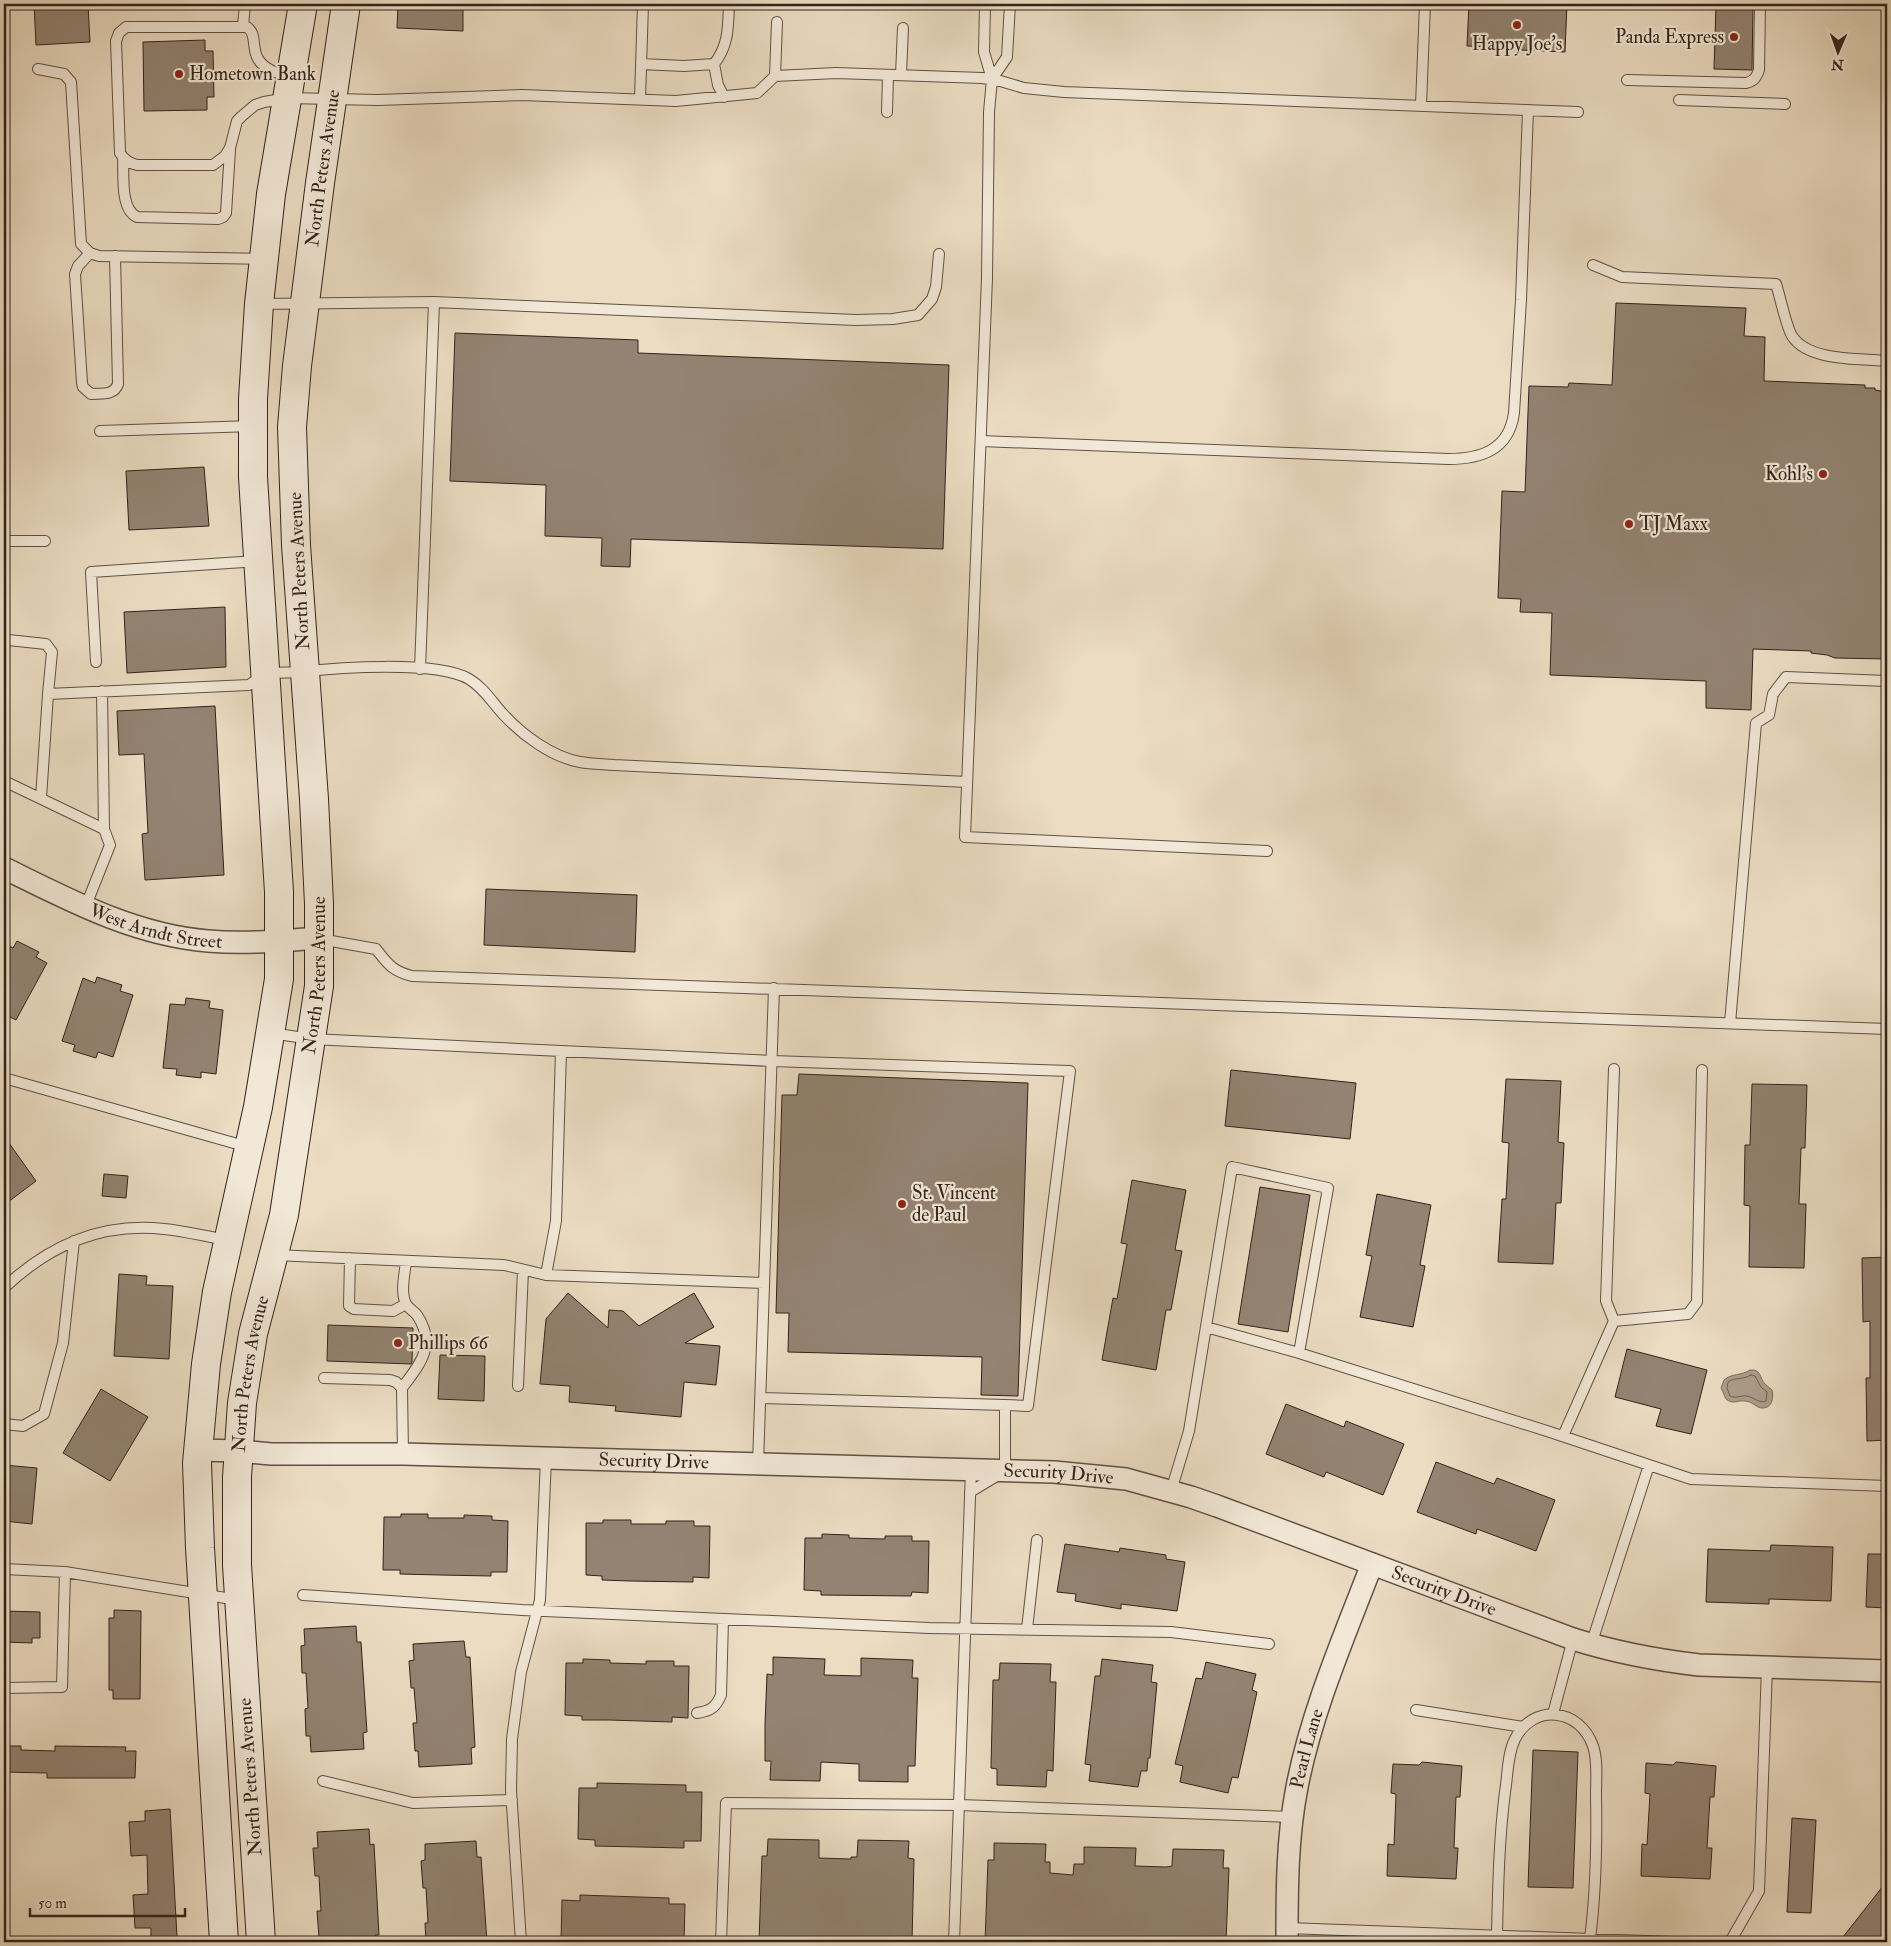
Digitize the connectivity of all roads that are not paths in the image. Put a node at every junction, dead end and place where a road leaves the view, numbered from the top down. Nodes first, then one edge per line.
1 (245, 4) edge
2 (303, 4) edge
3 (346, 4) edge
4 (643, 4) edge
5 (729, 4) edge
6 (985, 4) edge
7 (1010, 4) edge
8 (1425, 4) edge
9 (1760, 4) edge
10 (777, 22) dead end
11 (243, 26) junction
12 (903, 28) dead end
13 (641, 64) junction
14 (714, 64) junction
15 (38, 69) dead end
16 (888, 74) junction
17 (901, 75) junction
18 (776, 76) junction
19 (992, 79) junction
20 (1627, 80) dead end
21 (289, 87) junction
22 (724, 97) junction
23 (640, 99) junction
24 (332, 100) junction
25 (1679, 100) dead end
26 (1785, 104) dead end
27 (1422, 105) junction
28 (1528, 110) junction
29 (887, 112) dead end
30 (1578, 112) dead end
31 (230, 148) junction
32 (123, 158) junction
33 (90, 253) junction
34 (938, 254) dead end
35 (115, 256) junction
36 (264, 258) junction
37 (1593, 265) dead end
38 (434, 302) junction
39 (259, 304) junction
40 (305, 304) junction
41 (1887, 361) edge
42 (254, 426) junction
43 (100, 431) dead end
44 (981, 441) junction
45 (4, 541) edge
46 (45, 542) dead end
47 (259, 561) junction
48 (4, 644) edge
49 (96, 662) dead end
50 (420, 669) junction
51 (306, 671) junction
52 (266, 675) junction
53 (1887, 681) edge
54 (102, 691) junction
55 (48, 694) junction
56 (4, 781) edge
57 (967, 782) junction
58 (41, 798) junction
59 (104, 829) junction
60 (1266, 850) dead end
61 (4, 868) edge
62 (85, 908) junction
63 (319, 938) junction
64 (279, 941) junction
65 (774, 988) junction
66 (1730, 1023) junction
67 (1887, 1029) edge
68 (270, 1032) junction
69 (311, 1039) junction
70 (561, 1051) junction
71 (772, 1061) junction
72 (1614, 1069) dead end
73 (1702, 1070) dead end
74 (4, 1078) edge
75 (249, 1148) junction
76 (229, 1240) junction
77 (74, 1241) junction
78 (273, 1255) junction
79 (350, 1258) junction
80 (406, 1261) junction
81 (522, 1270) junction
82 (546, 1275) junction
83 (764, 1283) junction
84 (4, 1289) edge
85 (406, 1304) junction
86 (1614, 1321) junction
87 (1206, 1327) junction
88 (1299, 1353) junction
89 (324, 1378) dead end
90 (518, 1386) dead end
91 (402, 1388) junction
92 (760, 1398) junction
93 (1005, 1405) junction
94 (4, 1424) edge
95 (1564, 1436) junction
96 (199, 1450) junction
97 (239, 1451) junction
98 (403, 1454) junction
99 (546, 1458) junction
100 (758, 1464) junction
101 (1649, 1465) junction
102 (971, 1470) junction
103 (1005, 1471) junction
104 (1887, 1486) edge
105 (1171, 1491) junction
106 (970, 1492) junction
107 (1037, 1540) dead end
108 (1372, 1564) junction
109 (4, 1569) edge
110 (65, 1572) junction
111 (203, 1593) junction
112 (303, 1595) dead end
113 (239, 1600) junction
114 (537, 1611) junction
115 (723, 1619) junction
116 (966, 1628) junction
117 (1027, 1629) junction
118 (1582, 1642) junction
119 (1269, 1644) dead end
120 (1767, 1667) junction
121 (1887, 1671) edge
122 (4, 1688) edge
123 (1416, 1710) dead end
124 (697, 1713) dead end
125 (1553, 1714) junction
126 (1523, 1727) junction
127 (323, 1781) dead end
128 (512, 1800) junction
129 (959, 1805) junction
130 (1292, 1817) junction
131 (1287, 1935) edge
132 (1497, 1936) junction
133 (1590, 1939) junction
134 (224, 1942) edge
135 (261, 1942) edge
136 (522, 1942) edge
137 (721, 1942) edge
138 (954, 1942) edge
139 (1674, 1942) edge
140 (1730, 1942) edge

1 - 11 lane
2 - 21 main road, North Peters Avenue
3 - 24 main road, North Peters Avenue
4 - 13 lane
5 - 14 lane
6 - 19 lane
7 - 19 lane
8 - 27 lane
9 - 20 lane
10 - 18 lane
11 - 21 lane
11 - 32 lane
12 - 17 lane
13 - 14 lane
13 - 23 lane
14 - 22 lane
15 - 33 lane
16 - 17 lane
16 - 18 lane
16 - 29 lane
17 - 19 lane
18 - 22 lane
19 - 27 lane
19 - 44 lane
21 - 24 lane
21 - 31 lane
21 - 36 main road, North Peters Avenue
22 - 23 lane
23 - 24 lane
24 - 40 main road, North Peters Avenue
25 - 26 lane
27 - 28 lane
28 - 30 lane
28 - 44 lane
31 - 32 lane
31 - 32 lane
33 - 35 lane
33 - 35 lane
34 - 38 lane
35 - 36 lane
36 - 39 main road, North Peters Avenue
37 - 41 lane
38 - 40 lane
38 - 50 lane
39 - 40 lane
39 - 42 main road, North Peters Avenue
40 - 51 main road, North Peters Avenue
42 - 43 lane
42 - 47 main road, North Peters Avenue
44 - 57 lane
45 - 46 lane
47 - 49 lane
47 - 52 main road, North Peters Avenue
48 - 55 lane
50 - 51 lane
50 - 57 lane
51 - 52 lane
51 - 63 main road, North Peters Avenue
52 - 54 lane
52 - 64 main road, North Peters Avenue
53 - 66 lane
54 - 55 lane
54 - 59 lane
55 - 58 lane
56 - 58 lane
57 - 60 lane
58 - 59 lane
59 - 62 lane
61 - 62 street, West Arndt Street
62 - 64 street, West Arndt Street
63 - 64 street, West Arndt Street
63 - 65 lane
63 - 69 main road, North Peters Avenue
64 - 68 main road, North Peters Avenue
65 - 66 lane
65 - 71 lane
66 - 67 lane
68 - 69 lane
68 - 75 main road, North Peters Avenue
69 - 70 lane
69 - 78 main road, North Peters Avenue
70 - 71 lane
70 - 82 lane
71 - 83 lane
71 - 93 lane
72 - 86 lane
73 - 86 lane
74 - 75 lane
75 - 76 main road, North Peters Avenue
76 - 77 lane
76 - 96 main road, North Peters Avenue
77 - 84 lane
77 - 94 lane
78 - 79 lane
78 - 97 main road, North Peters Avenue
79 - 80 lane
79 - 85 lane
80 - 81 lane
80 - 85 lane
81 - 82 lane
81 - 90 lane
82 - 83 lane
83 - 92 lane
85 - 91 lane
86 - 95 lane
87 - 88 lane
87 - 88 lane
87 - 105 lane
88 - 95 lane
89 - 91 lane
91 - 98 lane
92 - 93 lane
92 - 100 lane
93 - 103 lane
95 - 101 lane
96 - 97 street, Security Drive
96 - 111 main road, North Peters Avenue
97 - 98 street, Security Drive
97 - 113 main road, North Peters Avenue
98 - 99 street, Security Drive
99 - 100 street, Security Drive
99 - 114 lane
100 - 102 street, Security Drive
101 - 104 lane
101 - 118 lane
102 - 103 street, Security Drive
102 - 106 lane
103 - 105 street, Security Drive
103 - 106 lane
105 - 108 street, Security Drive
106 - 116 lane
107 - 117 lane
108 - 118 street, Security Drive
108 - 130 street, Pearl Lane
109 - 110 lane
110 - 111 lane
110 - 122 lane
111 - 113 lane
111 - 134 main road, North Peters Avenue
112 - 114 lane
113 - 135 main road, North Peters Avenue
114 - 115 lane
114 - 128 lane
115 - 116 lane
115 - 124 lane
116 - 117 lane
116 - 129 lane
117 - 119 lane
118 - 120 street, Security Drive
118 - 125 lane
120 - 121 street, Security Drive
120 - 140 lane
123 - 126 lane
125 - 126 lane
125 - 133 lane
126 - 132 lane
127 - 128 lane
128 - 136 lane
129 - 130 lane
129 - 137 lane
129 - 138 lane
130 - 131 street, Pearl Lane
131 - 132 lane
132 - 133 lane
133 - 139 lane

